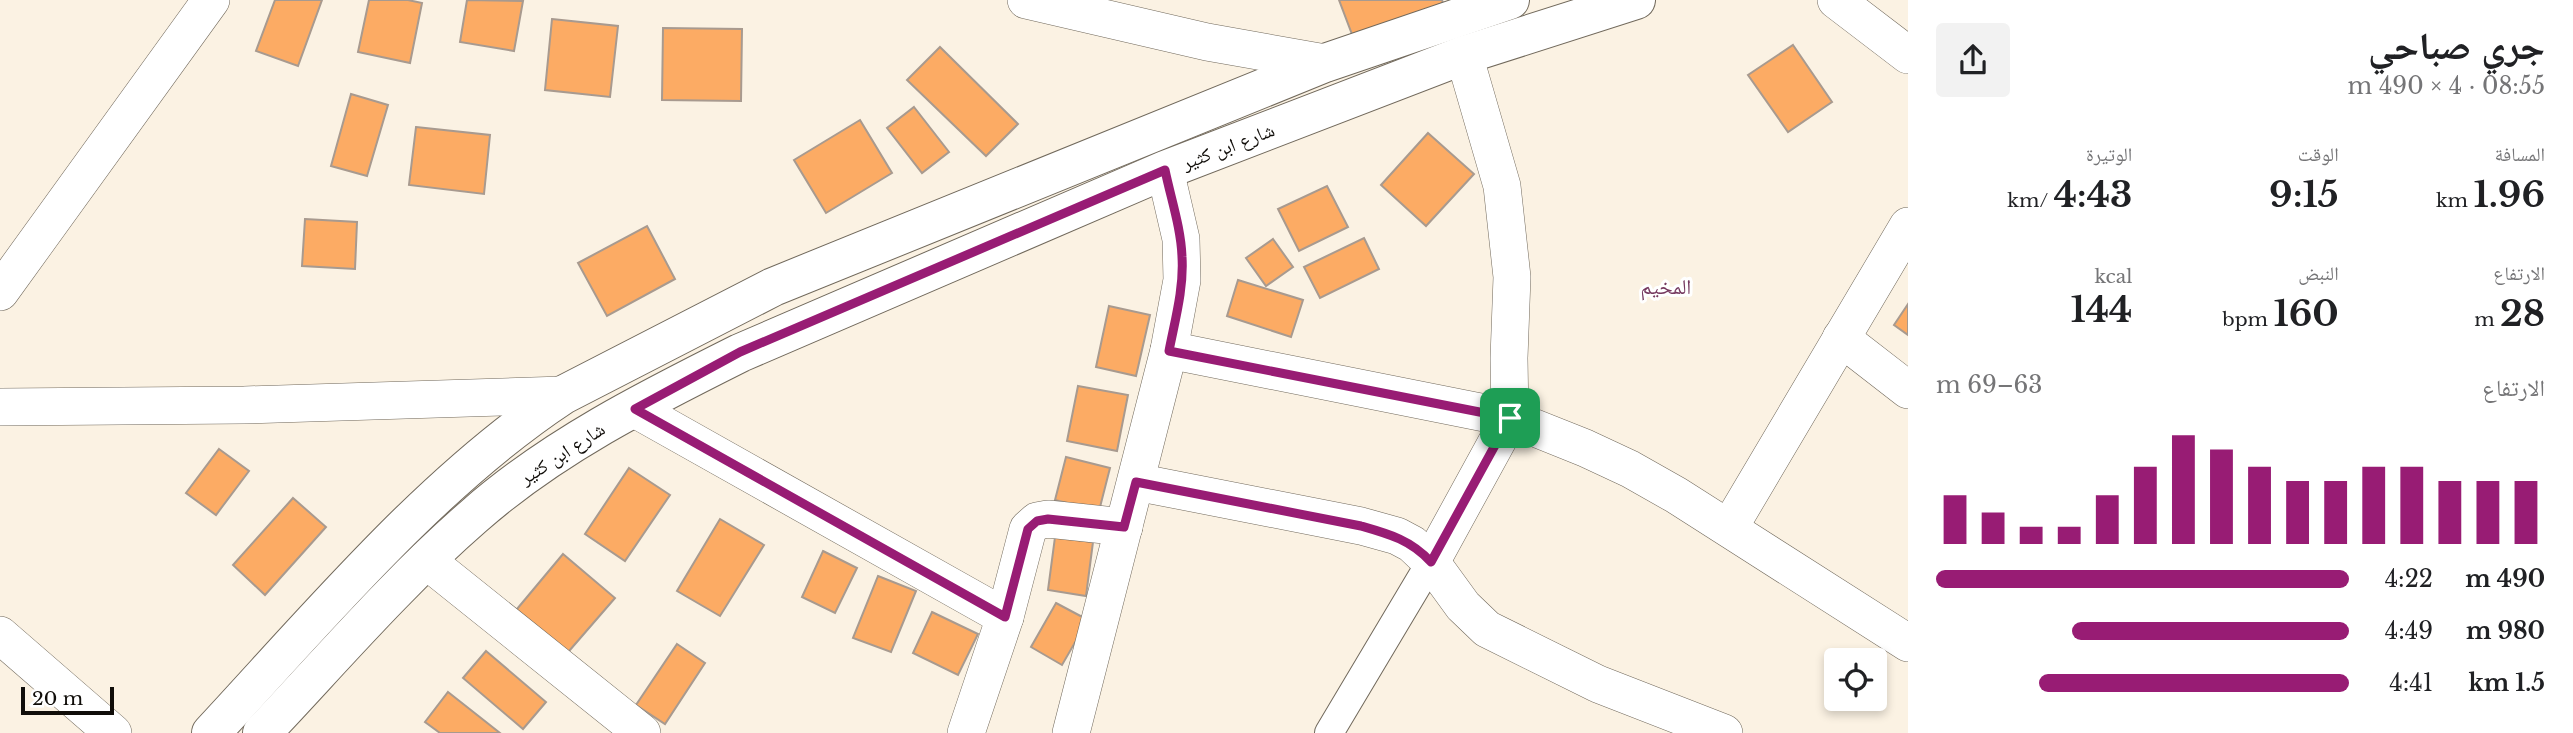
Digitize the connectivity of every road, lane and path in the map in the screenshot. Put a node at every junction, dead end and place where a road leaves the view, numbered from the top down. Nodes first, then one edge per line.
1 (211, 0) edge
2 (1026, 0) edge
3 (1510, 0) edge
4 (1636, 0) edge
5 (1836, 0) edge
6 (1464, 55) junction
7 (1908, 55) edge
8 (1325, 63) junction
9 (1165, 170) junction
10 (1908, 226) edge
11 (0, 292) edge
12 (1842, 338) junction
13 (1169, 351) junction
14 (1908, 390) edge
15 (564, 396) junction
16 (0, 407) edge
17 (635, 409) junction
18 (1510, 418) junction
19 (1136, 482) junction
20 (1124, 527) junction
21 (1729, 528) junction
22 (426, 560) junction
23 (1431, 562) junction
24 (1005, 617) junction
25 (0, 635) edge
26 (1908, 643) edge
27 (113, 733) edge
28 (211, 733) edge
29 (262, 733) edge
30 (642, 733) edge
31 (966, 733) edge
32 (1071, 733) edge
33 (1329, 733) edge
34 (1724, 733) edge

1 - 11 street
2 - 8 street
3 - 8 street, شارع ابن كثير
4 - 6 street, شارع ابن كثير
5 - 7 street
6 - 9 street, شارع ابن كثير
6 - 18 street
8 - 15 street, شارع ابن كثير
9 - 13 street
9 - 17 street, شارع ابن كثير
10 - 12 street
12 - 14 street
12 - 21 street
13 - 18 street
13 - 19 street
15 - 16 street
15 - 28 street, شارع ابن كثير
17 - 22 street, شارع ابن كثير
17 - 24 street
18 - 21 street
18 - 23 street
19 - 20 street
19 - 23 street
20 - 24 street
20 - 32 street
21 - 26 street
22 - 29 street, شارع ابن كثير
22 - 30 street
23 - 33 street
23 - 34 street
24 - 31 street
25 - 27 street

